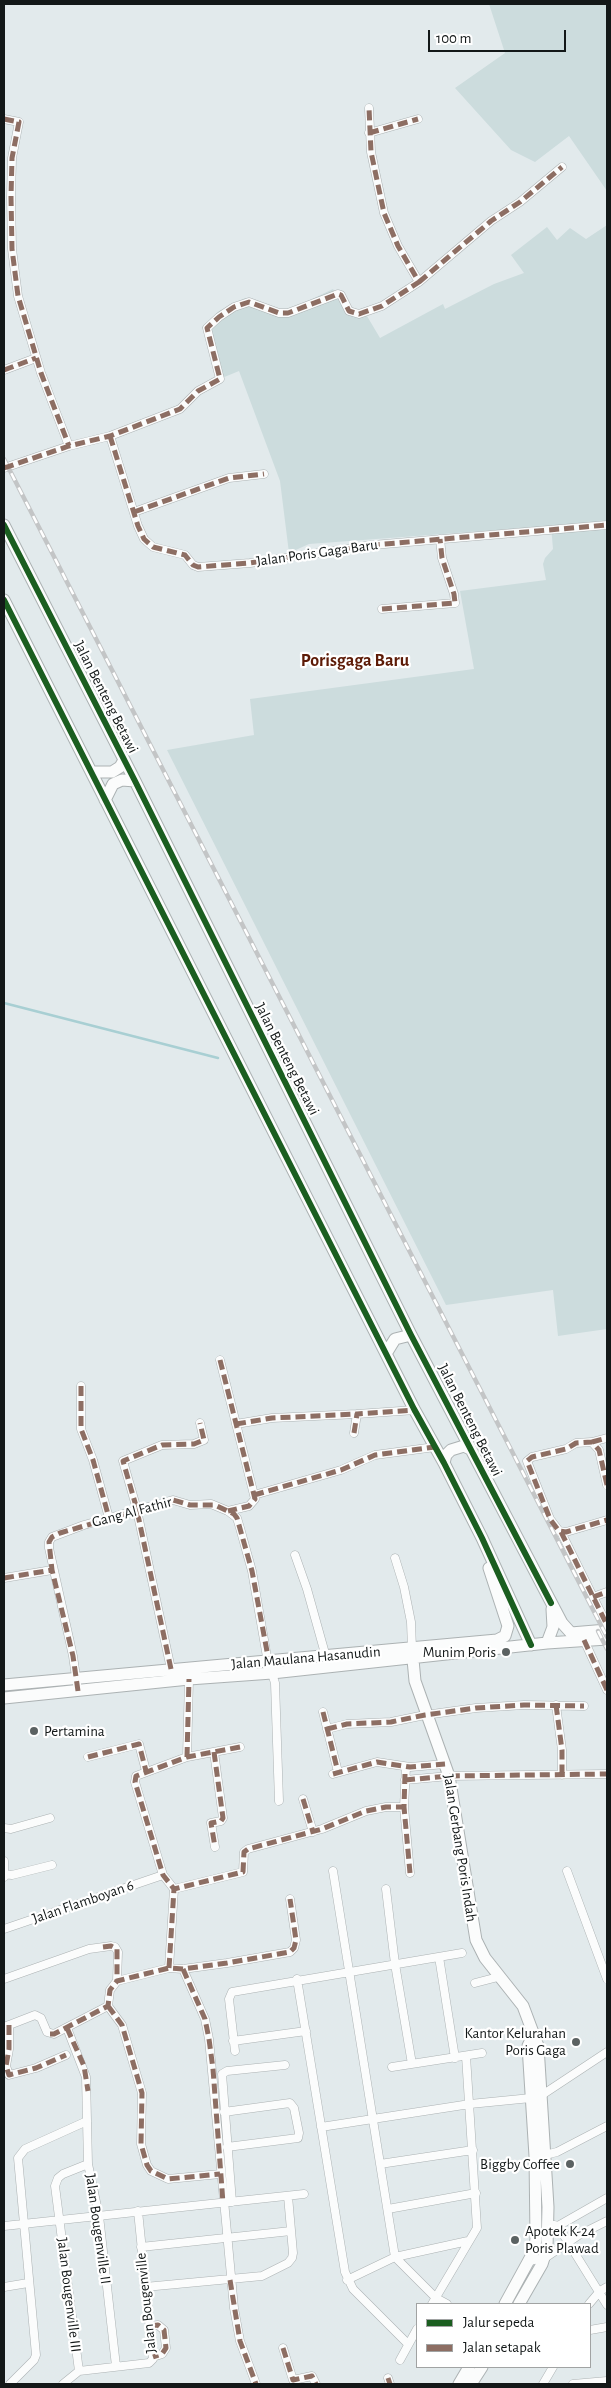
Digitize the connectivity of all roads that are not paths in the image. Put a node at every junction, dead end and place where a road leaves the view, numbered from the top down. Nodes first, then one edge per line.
1 (369, 108) dead end
2 (4, 118) edge
3 (418, 119) dead end
4 (368, 133) junction
5 (562, 167) dead end
6 (8, 234) edge
7 (420, 282) junction
8 (36, 358) junction
9 (4, 370) edge
10 (110, 436) junction
11 (69, 446) junction
12 (4, 468) edge
13 (264, 474) dead end
14 (134, 512) junction
15 (4, 525) edge
16 (607, 525) edge
17 (440, 539) junction
18 (5, 606) edge
19 (382, 609) dead end
20 (122, 763) junction
21 (95, 773) junction
22 (130, 780) junction
23 (106, 796) junction
24 (412, 1335) junction
25 (387, 1352) junction
26 (220, 1360) dead end
27 (81, 1386) dead end
28 (415, 1410) junction
29 (357, 1414) junction
30 (200, 1423) dead end
31 (236, 1424) junction
32 (354, 1434) dead end
33 (607, 1438) edge
34 (592, 1442) junction
35 (435, 1447) junction
36 (470, 1449) junction
37 (444, 1463) junction
38 (607, 1485) edge
39 (254, 1495) junction
40 (228, 1511) junction
41 (137, 1512) junction
42 (109, 1518) junction
43 (607, 1520) edge
44 (561, 1532) junction
45 (482, 1538) junction
46 (295, 1555) dead end
47 (395, 1558) dead end
48 (52, 1570) junction
49 (4, 1578) edge
50 (607, 1592) edge
51 (593, 1596) junction
52 (551, 1603) junction
53 (607, 1625) edge
54 (607, 1630) edge
55 (582, 1636) junction
56 (607, 1639) edge
57 (547, 1643) junction
58 (531, 1645) junction
59 (412, 1654) junction
60 (326, 1657) junction
61 (269, 1660) junction
62 (170, 1665) junction
63 (145, 1671) junction
64 (75, 1674) junction
65 (189, 1679) junction
66 (147, 1684) junction
67 (4, 1685) edge
68 (78, 1690) junction
69 (607, 1690) edge
70 (4, 1698) edge
71 (556, 1705) junction
72 (584, 1706) dead end
73 (323, 1712) dead end
74 (425, 1714) junction
75 (327, 1729) junction
76 (240, 1747) dead end
77 (214, 1752) junction
78 (88, 1757) dead end
79 (187, 1757) junction
80 (445, 1764) junction
81 (406, 1767) junction
82 (146, 1771) junction
83 (607, 1774) edge
84 (562, 1775) junction
85 (449, 1776) junction
86 (405, 1780) junction
87 (303, 1799) dead end
88 (279, 1801) dead end
89 (404, 1807) junction
90 (50, 1818) dead end
91 (4, 1828) edge
92 (312, 1832) junction
93 (215, 1846) dead end
94 (4, 1860) edge
95 (52, 1865) dead end
96 (333, 1871) dead end
97 (567, 1871) dead end
98 (410, 1873) dead end
99 (4, 1875) edge
100 (163, 1875) junction
101 (174, 1889) junction
102 (386, 1889) dead end
103 (290, 1898) dead end
104 (4, 1929) edge
105 (462, 1953) dead end
106 (439, 1957) junction
107 (395, 1964) junction
108 (169, 1968) junction
109 (183, 1969) junction
110 (349, 1971) junction
111 (498, 1977) junction
112 (607, 1978) edge
113 (4, 1979) edge
114 (297, 1979) junction
115 (117, 1981) junction
116 (475, 1984) dead end
117 (108, 2006) junction
118 (6, 2026) edge
119 (67, 2028) junction
120 (306, 2031) junction
121 (234, 2041) junction
122 (235, 2051) dead end
123 (607, 2052) edge
124 (482, 2054) dead end
125 (66, 2055) dead end
126 (466, 2056) junction
127 (455, 2058) junction
128 (412, 2064) junction
129 (285, 2066) dead end
130 (392, 2066) dead end
131 (537, 2096) junction
132 (470, 2104) junction
133 (224, 2112) junction
134 (372, 2118) junction
135 (87, 2121) junction
136 (607, 2126) edge
137 (321, 2127) junction
138 (227, 2147) junction
139 (473, 2150) junction
140 (540, 2156) junction
141 (88, 2164) junction
142 (380, 2164) junction
143 (220, 2174) junction
144 (476, 2192) junction
145 (304, 2194) dead end
146 (288, 2196) junction
147 (607, 2198) edge
148 (223, 2202) junction
149 (232, 2202) junction
150 (388, 2209) junction
151 (138, 2212) junction
152 (98, 2216) junction
153 (60, 2219) junction
154 (607, 2221) edge
155 (22, 2223) junction
156 (548, 2225) junction
157 (4, 2226) edge
158 (291, 2231) junction
159 (226, 2238) junction
160 (468, 2241) junction
161 (569, 2241) junction
162 (141, 2247) junction
163 (396, 2257) junction
164 (545, 2258) junction
165 (529, 2261) junction
166 (230, 2280) junction
167 (347, 2280) junction
168 (28, 2283) junction
169 (4, 2287) edge
170 (145, 2287) junction
171 (604, 2289) edge
172 (434, 2301) edge
173 (506, 2303) edge
174 (520, 2303) edge
175 (589, 2303) edge
176 (607, 2305) edge
177 (150, 2326) junction
178 (607, 2327) edge
179 (591, 2330) edge
180 (416, 2331) edge
181 (408, 2344) junction
182 (283, 2348) dead end
183 (153, 2357) junction
184 (400, 2360) dead end
185 (116, 2366) junction
186 (468, 2368) edge
187 (481, 2368) edge
188 (552, 2368) edge
189 (79, 2372) junction
190 (607, 2381) edge
191 (10, 2384) edge
192 (63, 2384) edge
193 (256, 2384) edge
194 (316, 2384) edge
195 (459, 2384) edge
196 (471, 2384) edge
197 (544, 2384) edge
198 (573, 2384) edge

1 - 4 street
2 - 6 street
3 - 4 street
4 - 7 street
5 - 7 street
6 - 8 street
7 - 10 street
8 - 9 street
8 - 11 street
10 - 11 street
10 - 14 street, Jalan Poris Gaga Baru
11 - 12 street
13 - 14 street
14 - 17 street, Jalan Poris Gaga Baru
15 - 20 main road, Jalan Benteng Betawi
16 - 17 street, Jalan Poris Gaga Baru
17 - 19 street
18 - 21 main road
20 - 21 main road
20 - 22 main road, Jalan Benteng Betawi
21 - 23 main road
22 - 23 main road
22 - 24 main road, Jalan Benteng Betawi
23 - 25 main road
24 - 25 main road
24 - 36 main road, Jalan Benteng Betawi
25 - 28 main road
26 - 31 street
27 - 42 street
28 - 29 street
28 - 35 main road
29 - 31 street
29 - 32 street
30 - 41 street
31 - 39 street
33 - 34 street
34 - 38 street
34 - 44 street
35 - 37 main road
35 - 39 street
36 - 37 main road
36 - 52 main road, Jalan Benteng Betawi
37 - 45 main road
39 - 40 street
40 - 41 street, Gang Al Fathir
40 - 61 street
41 - 42 street, Gang Al Fathir
41 - 62 street
42 - 48 street, Gang Al Fathir
43 - 44 street
44 - 51 street
45 - 58 main road
45 - 59 main road, Jalan Maulana Hasanudin
46 - 60 street
47 - 59 street
48 - 49 street
48 - 64 street, Gang Al Fathir
50 - 51 street
51 - 53 street
52 - 55 main road, Jalan Benteng Betawi
52 - 57 main road
54 - 55 main road, Jalan Maulana Hasanudin
55 - 56 main road, Jalan Maulana Hasanudin
55 - 57 main road, Jalan Maulana Hasanudin
55 - 69 street
57 - 58 main road, Jalan Maulana Hasanudin
58 - 59 main road, Jalan Maulana Hasanudin
59 - 60 main road, Jalan Maulana Hasanudin
59 - 61 main road, Jalan Maulana Hasanudin
59 - 74 main road, Jalan Gerbang Poris Indah
60 - 61 main road, Jalan Maulana Hasanudin
61 - 62 main road, Jalan Maulana Hasanudin
61 - 65 main road, Jalan Maulana Hasanudin
61 - 88 street
62 - 63 main road, Jalan Maulana Hasanudin
63 - 64 main road, Jalan Maulana Hasanudin
63 - 66 main road
64 - 67 main road, Jalan Maulana Hasanudin
64 - 68 street, Gang Al Fathir
65 - 66 main road, Jalan Maulana Hasanudin
65 - 79 street
66 - 68 main road, Jalan Maulana Hasanudin
68 - 70 main road, Jalan Maulana Hasanudin
71 - 72 street
71 - 74 street
71 - 84 street
73 - 75 street
74 - 75 street
74 - 80 main road, Jalan Gerbang Poris Indah
75 - 81 street
76 - 77 street
77 - 79 street
77 - 93 street
78 - 82 street
79 - 82 street
80 - 81 street
80 - 85 main road, Jalan Gerbang Poris Indah
81 - 86 street
82 - 100 street
83 - 84 street
84 - 85 street
85 - 86 street
85 - 111 main road, Jalan Gerbang Poris Indah
86 - 89 street
87 - 92 street
89 - 92 street
89 - 98 street
90 - 91 street
92 - 101 street
94 - 99 street
95 - 99 street
96 - 110 street
97 - 112 street
100 - 101 street
100 - 104 street, Jalan Flamboyan 6
101 - 108 street
102 - 107 street
103 - 109 street
105 - 106 street
106 - 107 street
106 - 127 street
107 - 110 street
107 - 128 street
108 - 109 street
108 - 115 street
109 - 143 street
110 - 114 street
110 - 134 street
111 - 116 street
111 - 131 main road, Jalan Gerbang Poris Indah
113 - 115 street
114 - 120 street
114 - 121 street
115 - 117 street
117 - 119 street
117 - 143 street
118 - 119 street
118 - 125 street
119 - 135 street, Jalan Bougenville II
120 - 121 street
120 - 137 street
121 - 122 street
123 - 131 street
124 - 126 street
126 - 127 street
126 - 132 street
127 - 128 street
128 - 130 street
129 - 133 street
131 - 132 street
131 - 140 main road, Jalan Gerbang Poris Indah
132 - 134 street
132 - 139 street
133 - 138 street
133 - 138 street
134 - 137 street
134 - 142 street
135 - 141 street, Jalan Bougenville II
135 - 155 street
136 - 140 street
137 - 167 street
138 - 149 street
139 - 142 street
139 - 144 street
140 - 156 main road, Jalan Gerbang Poris Indah
141 - 152 street, Jalan Bougenville II
141 - 153 street, Jalan Bougenville III
142 - 150 street
143 - 148 street
144 - 150 street
144 - 160 street
145 - 146 street
146 - 149 street
146 - 158 street
147 - 156 street
148 - 149 street
148 - 151 street
148 - 159 street
150 - 163 street
151 - 152 street
151 - 162 street, Jalan Bougenville
152 - 153 street
152 - 185 street, Jalan Bougenville II
153 - 155 street
153 - 189 street, Jalan Bougenville III
154 - 161 street
155 - 157 street
155 - 168 street
156 - 161 street
156 - 164 main road, Jalan Gerbang Poris Indah
156 - 165 main road, Jalan Gerbang Poris Indah
158 - 159 street
158 - 166 street
159 - 162 street
159 - 166 street
160 - 163 street
160 - 172 street
161 - 164 street
161 - 171 street
162 - 170 street, Jalan Bougenville
163 - 167 street
163 - 172 street
164 - 165 street
164 - 174 main road, Jalan Gerbang Poris Indah
165 - 173 main road, Jalan Gerbang Poris Indah
166 - 170 street
166 - 193 street
167 - 181 street
168 - 169 street
168 - 191 street
170 - 177 street, Jalan Bougenville
171 - 175 street
171 - 176 street
177 - 183 street, Jalan Bougenville
177 - 183 street
178 - 179 street
180 - 181 street
181 - 184 street
182 - 194 street
183 - 185 street, Jalan Bougenville
185 - 189 street, Jalan Bougenville
186 - 195 main road
187 - 196 main road
188 - 197 street
189 - 192 street, Jalan Bougenville
190 - 198 street

